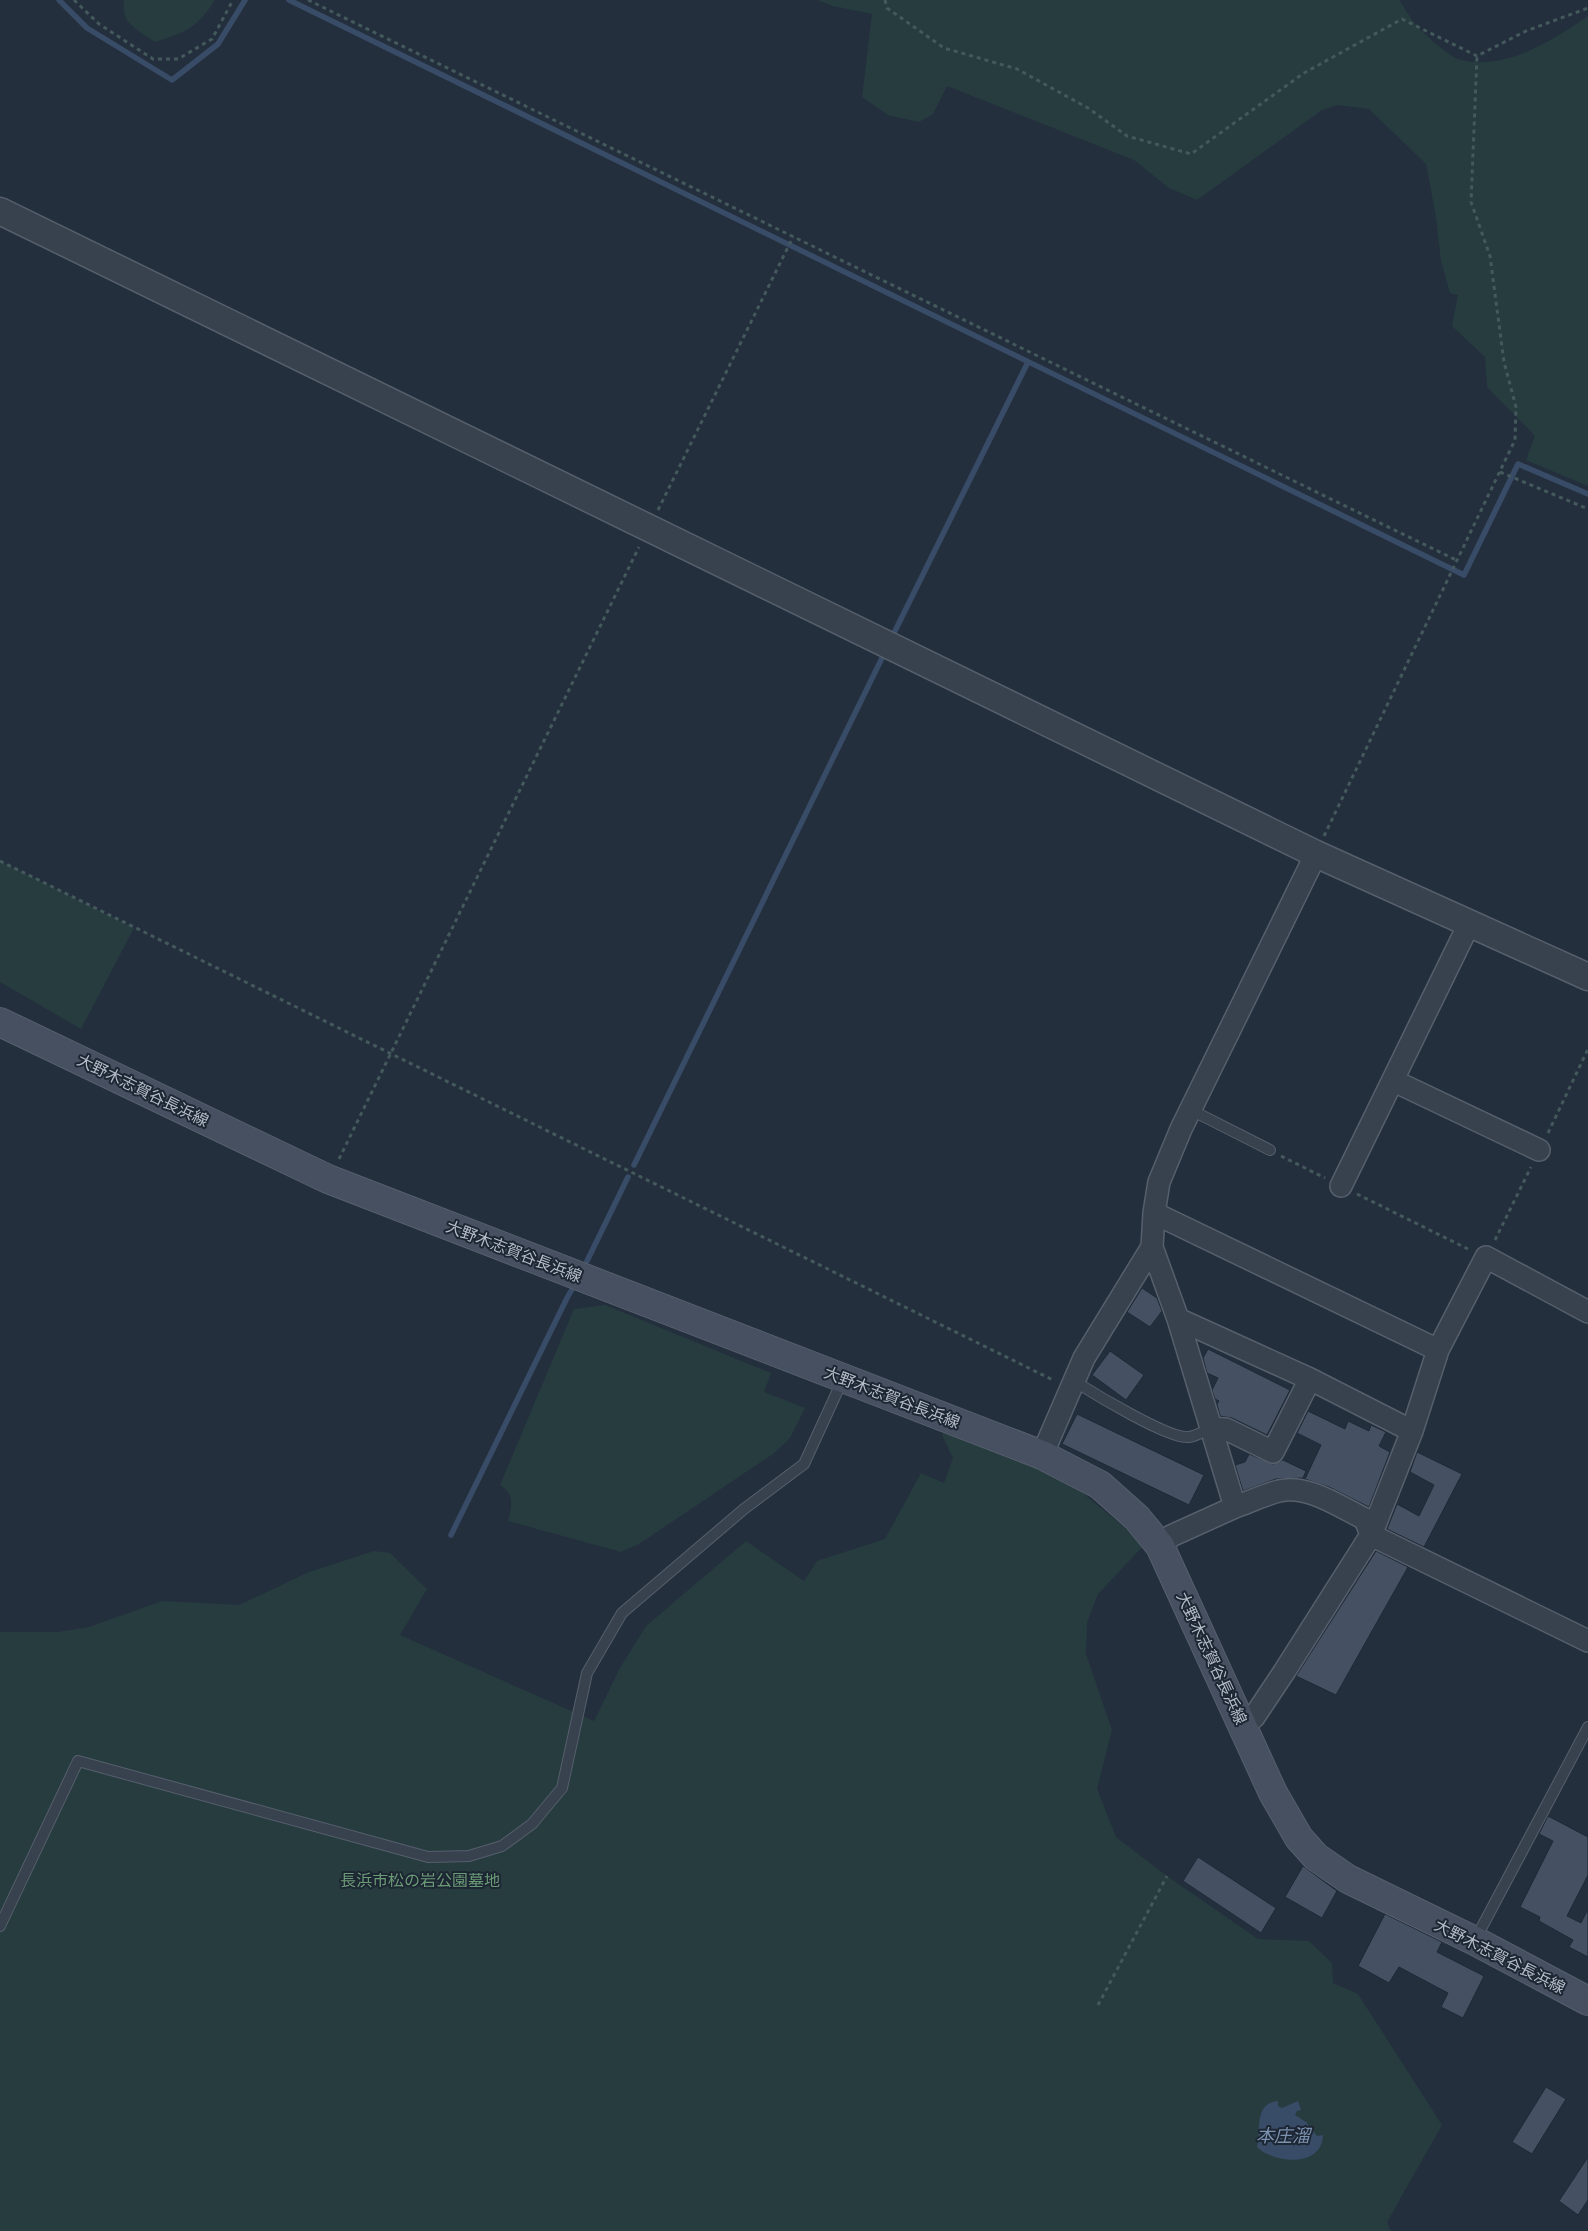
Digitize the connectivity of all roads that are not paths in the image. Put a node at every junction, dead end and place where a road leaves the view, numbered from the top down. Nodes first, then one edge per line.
1 (0, 211) edge
2 (1316, 854) junction
3 (1469, 924) junction
4 (1588, 977) edge
5 (0, 1022) edge
6 (1394, 1080) junction
7 (1191, 1110) junction
8 (1270, 1150) road end
9 (1540, 1150) dead end
10 (1341, 1186) road end
11 (1154, 1213) junction
12 (1152, 1247) junction
13 (1588, 1312) edge
14 (1178, 1319) junction
15 (1438, 1350) junction
16 (844, 1378) junction
17 (1310, 1379) junction
18 (1073, 1385) junction
19 (1211, 1428) junction
20 (1412, 1432) junction
21 (1042, 1455) junction
22 (1235, 1507) junction
23 (1371, 1535) junction
24 (1160, 1546) junction
25 (1588, 1641) edge
26 (1243, 1726) junction
27 (1588, 1727) edge
28 (0, 1926) edge
29 (1474, 1941) junction
30 (1588, 2001) edge

1 - 2 street
2 - 3 street
2 - 7 street
3 - 4 street
3 - 6 street
5 - 16 main road, 大野木志賀谷長浜線
6 - 9 street
6 - 10 street
7 - 8 lane
7 - 11 street
11 - 12 street
11 - 15 street
12 - 14 street
12 - 18 street
13 - 15 street
14 - 17 street
14 - 19 street
15 - 20 street
16 - 21 main road, 大野木志賀谷長浜線
16 - 28 lane
17 - 19 street
17 - 20 street
18 - 19 lane
18 - 21 street
19 - 22 street
20 - 23 street
21 - 24 main road, 大野木志賀谷長浜線
22 - 23 street
22 - 24 street
23 - 25 street
23 - 26 street
24 - 26 main road, 大野木志賀谷長浜線
26 - 29 main road, 大野木志賀谷長浜線
27 - 29 lane
29 - 30 main road, 大野木志賀谷長浜線

